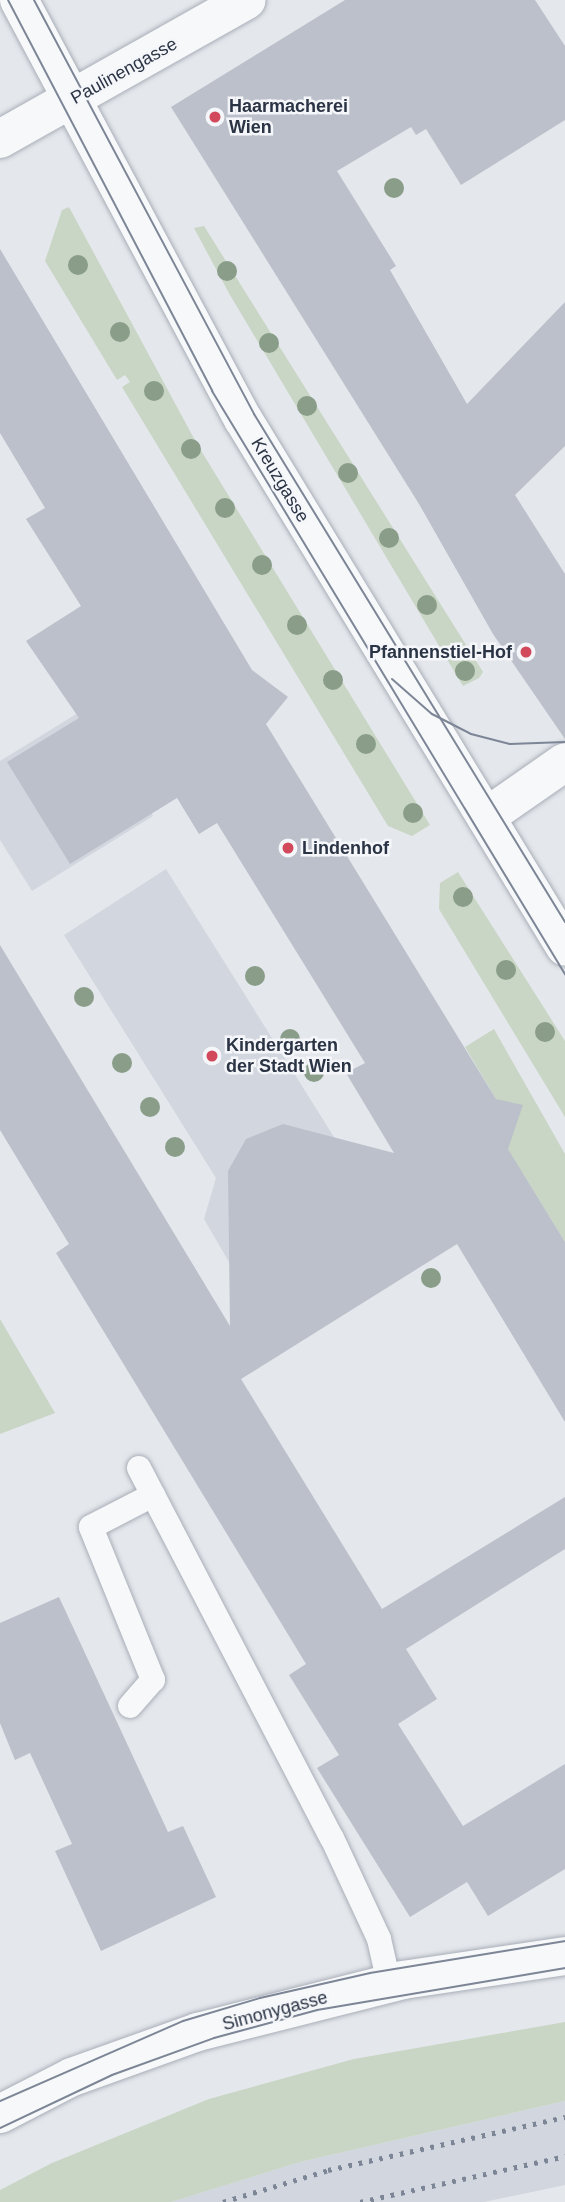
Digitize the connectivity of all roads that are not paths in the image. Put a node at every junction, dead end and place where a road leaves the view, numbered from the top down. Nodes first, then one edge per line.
1 (19, 0) edge
2 (247, 0) edge
3 (71, 101) junction
4 (0, 139) edge
5 (565, 762) edge
6 (486, 817) junction
7 (565, 947) edge
8 (139, 1468) dead end
9 (153, 1495) junction
10 (130, 1706) dead end
11 (565, 1956) edge
12 (389, 1983) junction
13 (0, 2114) edge

1 - 3 street, Kreuzgasse
2 - 3 street, Paulinengasse
3 - 4 street, Paulinengasse
3 - 6 street, Kreuzgasse
5 - 6 street
6 - 7 street, Kreuzgasse
8 - 9 lane
9 - 10 lane
9 - 12 lane
11 - 12 street, Simonygasse
12 - 13 street, Simonygasse

